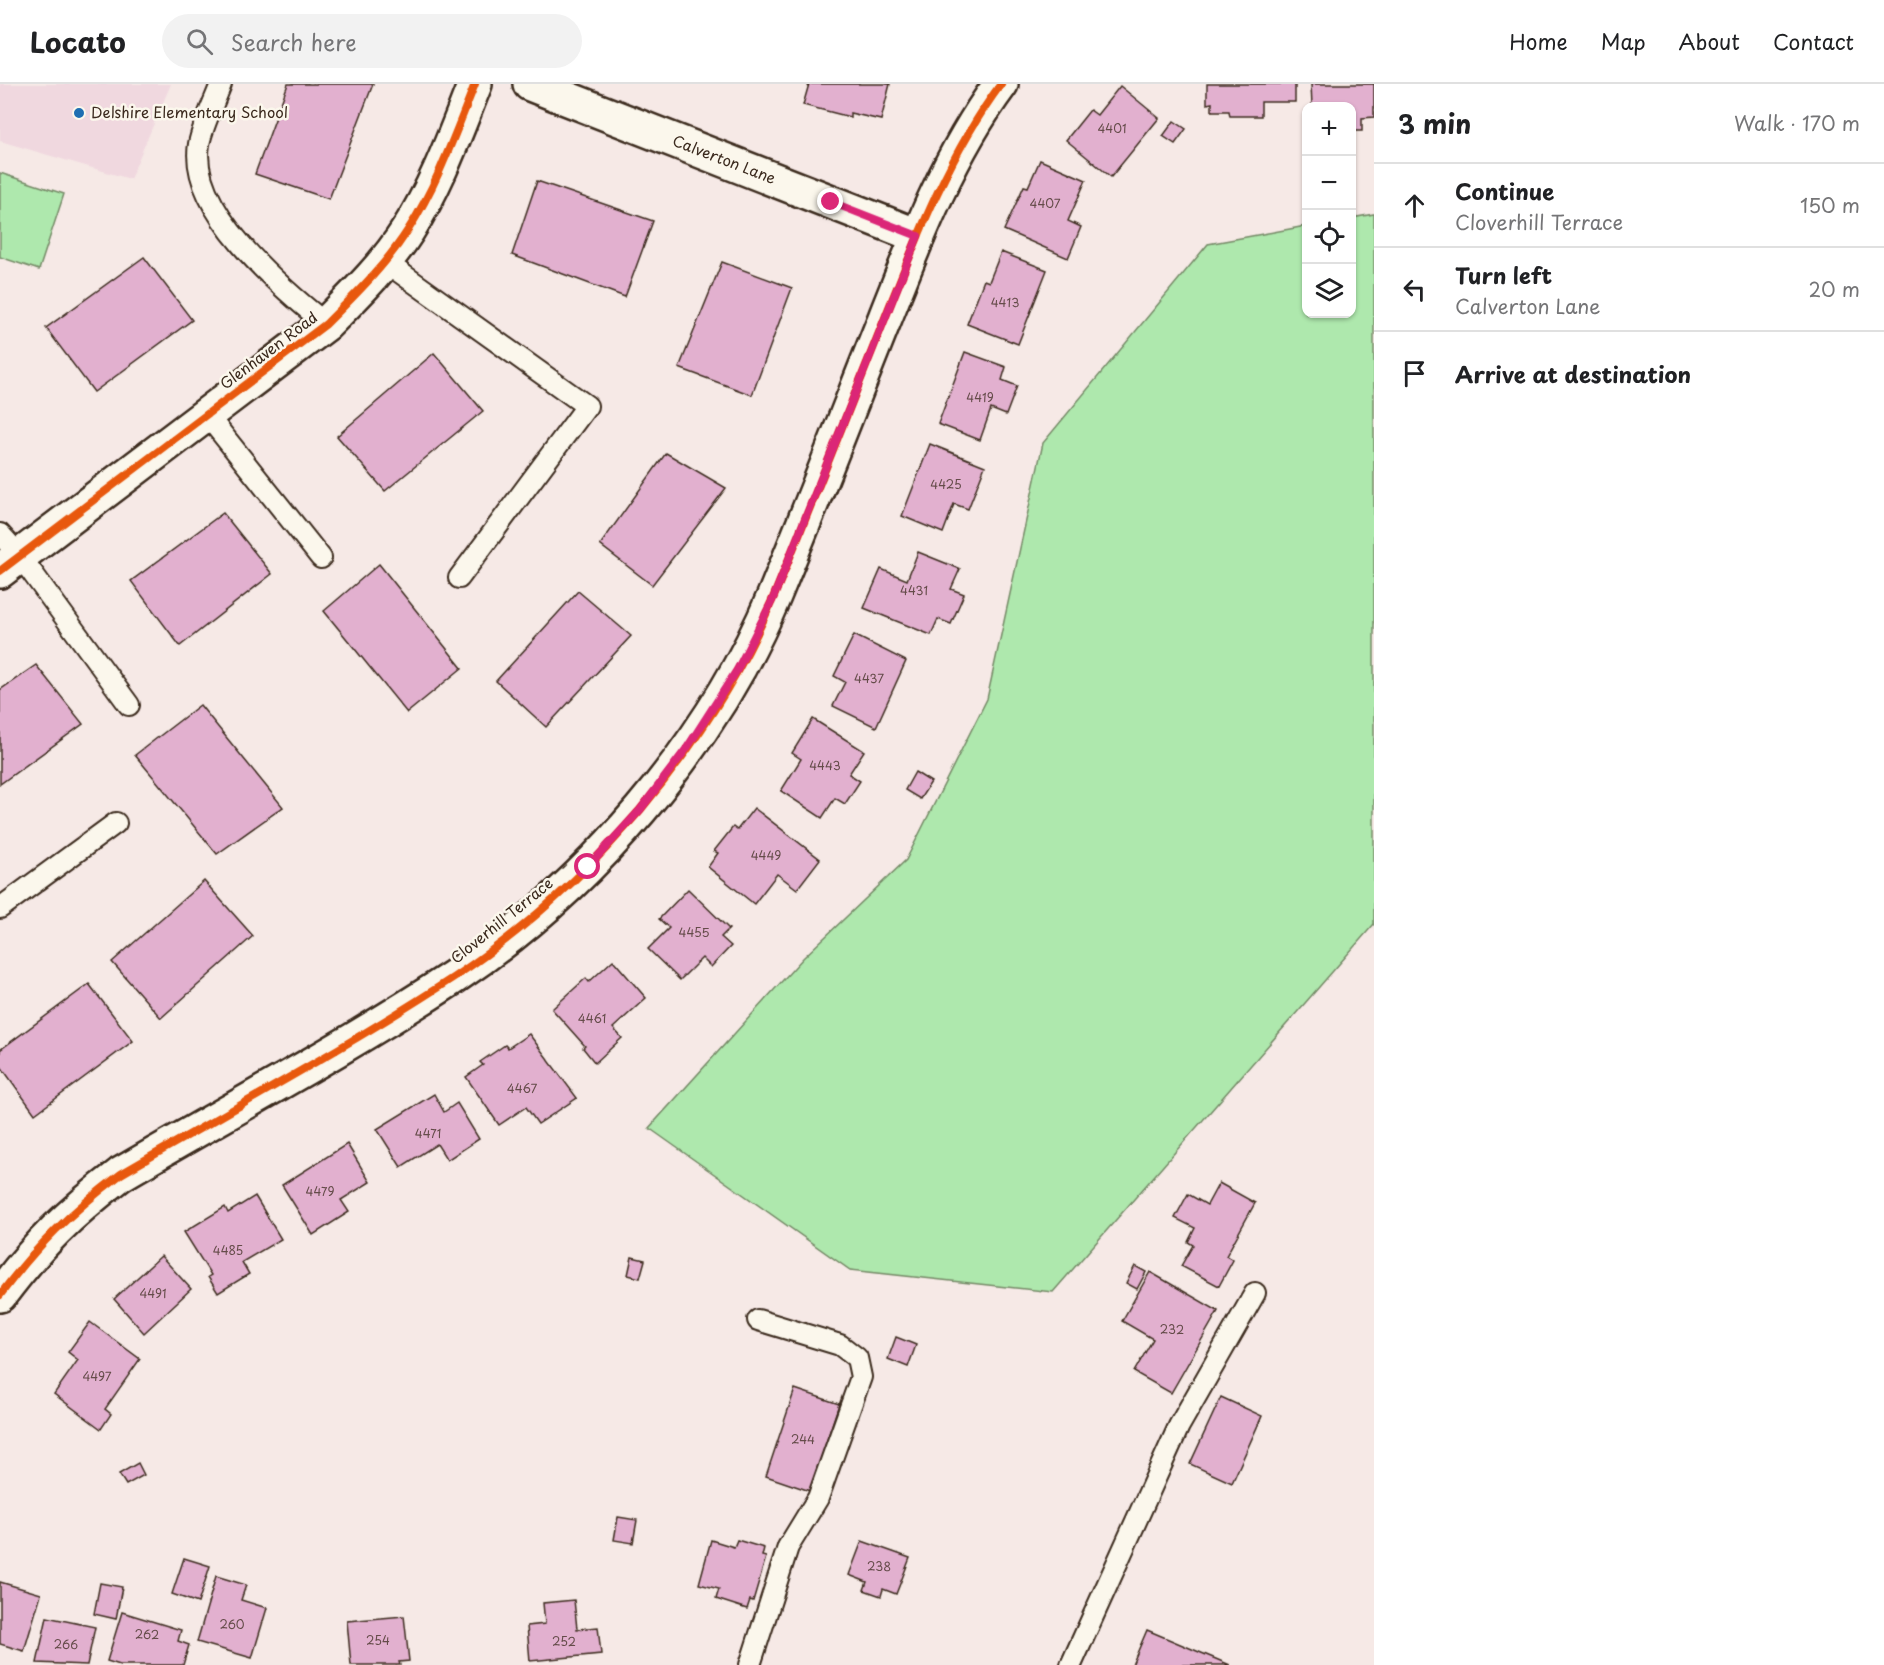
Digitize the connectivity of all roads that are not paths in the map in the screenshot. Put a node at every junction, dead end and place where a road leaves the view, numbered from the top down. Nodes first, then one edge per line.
1 (221, 84) edge
2 (475, 84) edge
3 (530, 84) edge
4 (1001, 84) edge
5 (918, 236) junction
6 (384, 261) junction
7 (326, 324) junction
8 (207, 414) junction
9 (7, 554) edge
10 (321, 558) dead end
11 (459, 578) dead end
12 (129, 705) dead end
13 (116, 823) dead end
14 (0, 908) edge
15 (1256, 1293) dead end
16 (0, 1295) edge
17 (758, 1320) dead end
18 (750, 1665) edge
19 (1071, 1665) edge

1 - 7 lane
2 - 6 street, Glenhaven Road
3 - 5 street, Calverton Lane
4 - 5 street, Cloverhill Terrace
5 - 16 street, Cloverhill Terrace
6 - 7 street, Glenhaven Road
6 - 11 lane
7 - 8 street, Glenhaven Road
8 - 9 street, Glenhaven Road
8 - 10 lane
9 - 12 lane
13 - 14 lane
15 - 19 lane
17 - 18 lane

